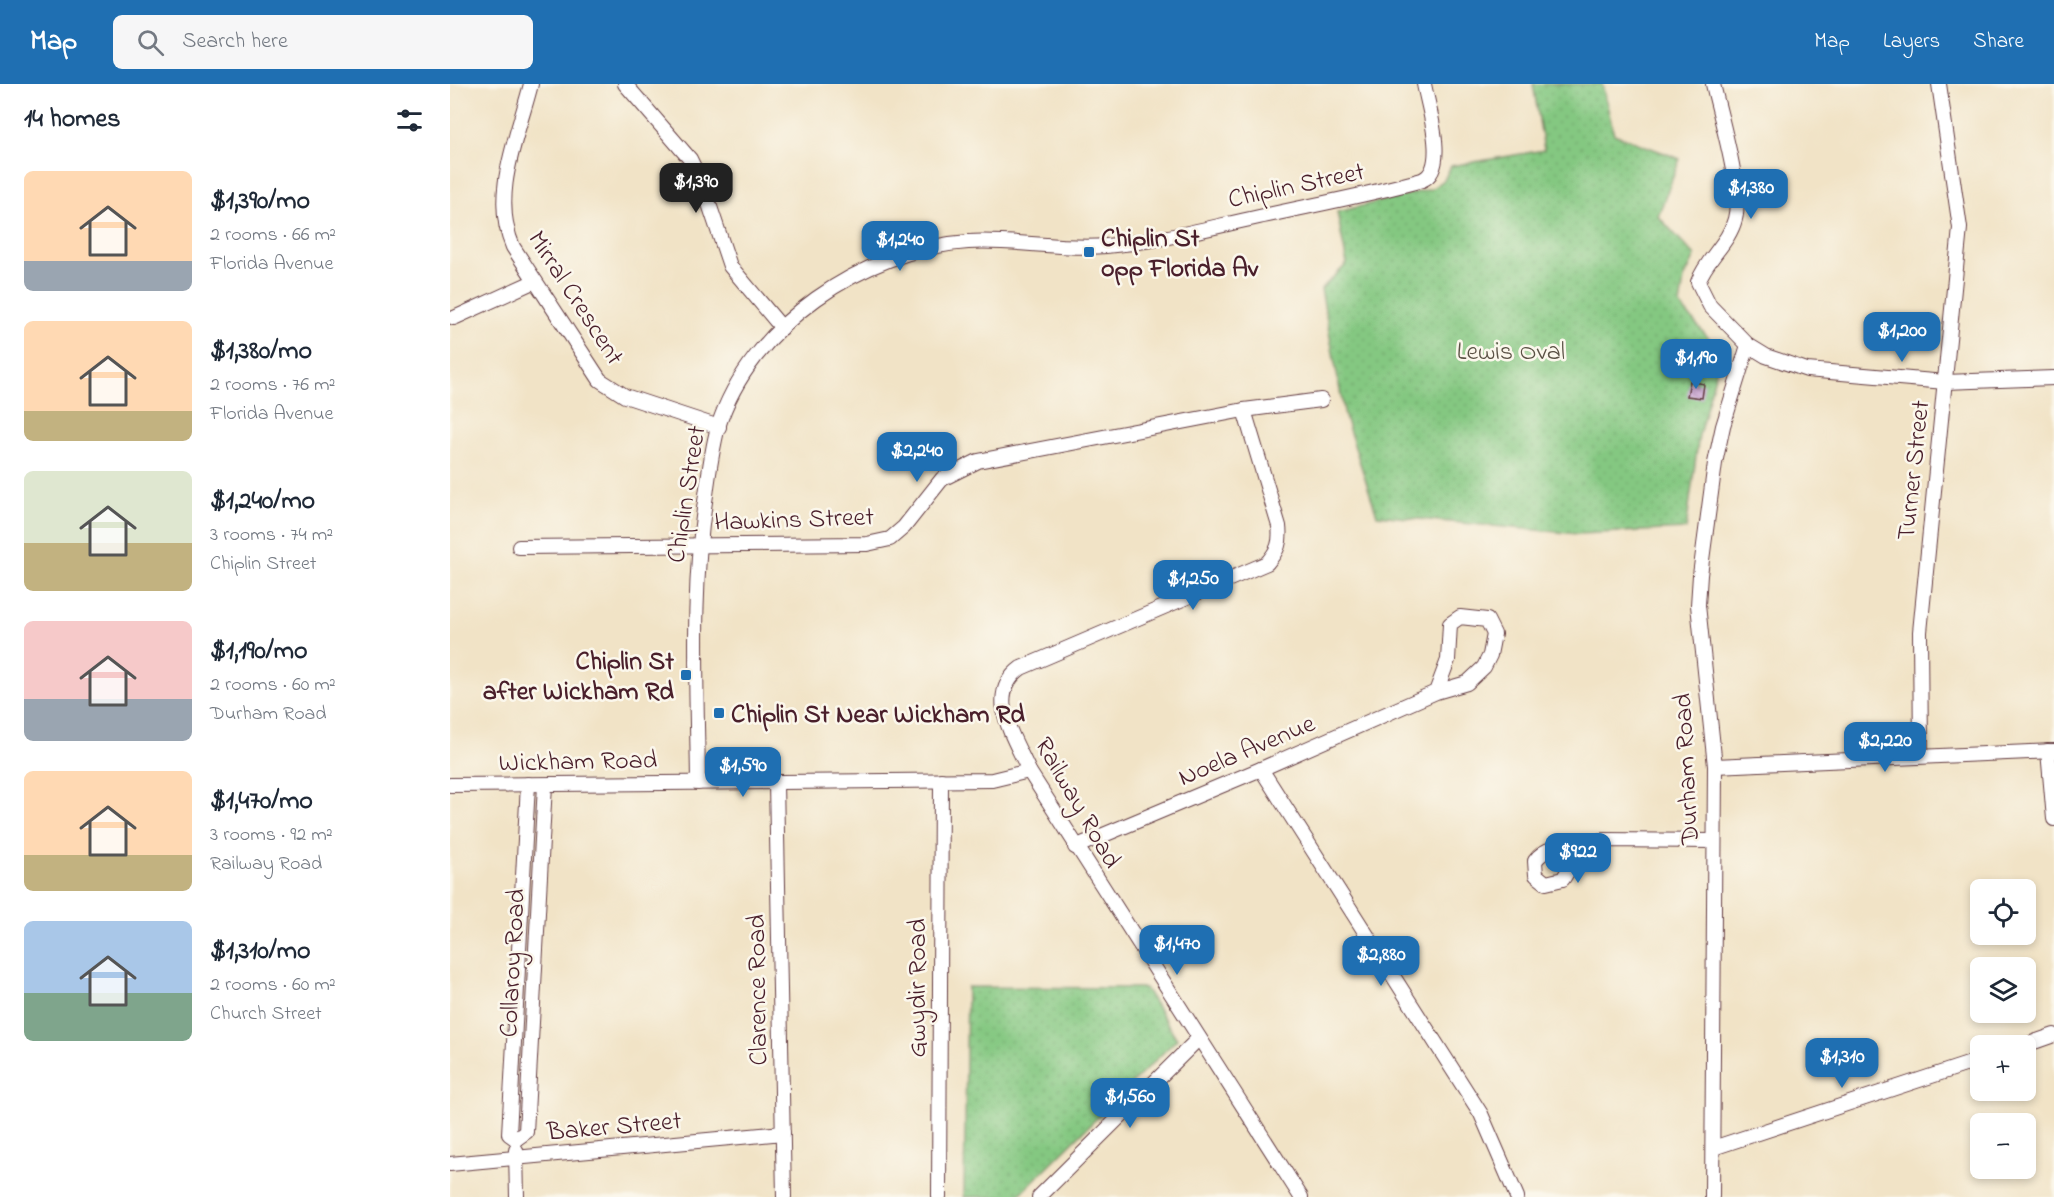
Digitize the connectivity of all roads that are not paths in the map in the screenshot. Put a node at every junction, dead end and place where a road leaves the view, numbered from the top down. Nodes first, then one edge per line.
1 (531, 84) edge
2 (625, 84) edge
3 (1424, 84) edge
4 (1713, 84) edge
5 (1939, 84) edge
6 (535, 281) junction
7 (454, 318) dead end
8 (782, 328) junction
9 (1748, 345) junction
10 (2054, 378) edge
11 (1945, 382) junction
12 (1321, 399) dead end
13 (1244, 410) junction
14 (718, 427) junction
15 (698, 545) junction
16 (519, 546) dead end
17 (1436, 692) junction
18 (2051, 751) edge
19 (1921, 755) junction
20 (1715, 766) junction
21 (1261, 770) junction
22 (1029, 771) junction
23 (941, 780) junction
24 (776, 782) junction
25 (698, 783) junction
26 (528, 784) junction
27 (545, 784) junction
28 (450, 785) edge
29 (2054, 819) edge
30 (1714, 841) junction
31 (1075, 847) junction
32 (1574, 847) dead end
33 (2054, 1035) edge
34 (1199, 1038) junction
35 (2036, 1041) edge
36 (1970, 1063) edge
37 (783, 1133) junction
38 (516, 1139) junction
39 (1713, 1148) junction
40 (515, 1158) junction
41 (450, 1164) edge
42 (517, 1197) edge
43 (784, 1197) edge
44 (939, 1197) edge
45 (1039, 1197) edge
46 (1301, 1197) edge
47 (1517, 1197) edge
48 (1712, 1197) edge

1 - 6 street, Mirral Crescent
2 - 8 street
3 - 8 street, Chiplin Street
4 - 9 street
5 - 11 street, Turner Street
6 - 7 street
6 - 14 street, Mirral Crescent
8 - 14 street, Chiplin Street
9 - 11 street
9 - 20 street, Durham Road
10 - 11 street
11 - 19 street, Turner Street
12 - 13 street, Hawkins Street
13 - 15 street, Hawkins Street
13 - 22 street, Railway Road
14 - 15 street, Chiplin Street
15 - 16 street, Hawkins Street
15 - 25 street, Chiplin Street
17 - 17 street, Noela Avenue
17 - 21 street, Noela Avenue
18 - 19 street
18 - 29 street
19 - 20 street
20 - 30 street, Durham Road
21 - 31 street, Noela Avenue
21 - 47 street
22 - 23 street, Wickham Road
22 - 31 street, Railway Road
23 - 24 street, Wickham Road
23 - 44 street, Gwydir Road
24 - 25 street, Wickham Road
24 - 37 street, Clarence Road
25 - 27 street, Wickham Road
26 - 27 street, Wickham Road
26 - 28 street, Wickham Road
26 - 38 street, Collaroy Road
27 - 38 street, Collaroy Road
30 - 32 street
30 - 39 street, Durham Road
31 - 34 street, Railway Road
33 - 35 street
34 - 45 street
34 - 46 street, Railway Road
36 - 39 street
37 - 40 street, Baker Street
37 - 43 street, Clarence Road
38 - 40 street, Collaroy Road
39 - 48 street, Durham Road
40 - 41 street, Baker Street
40 - 42 street, Collaroy Road

